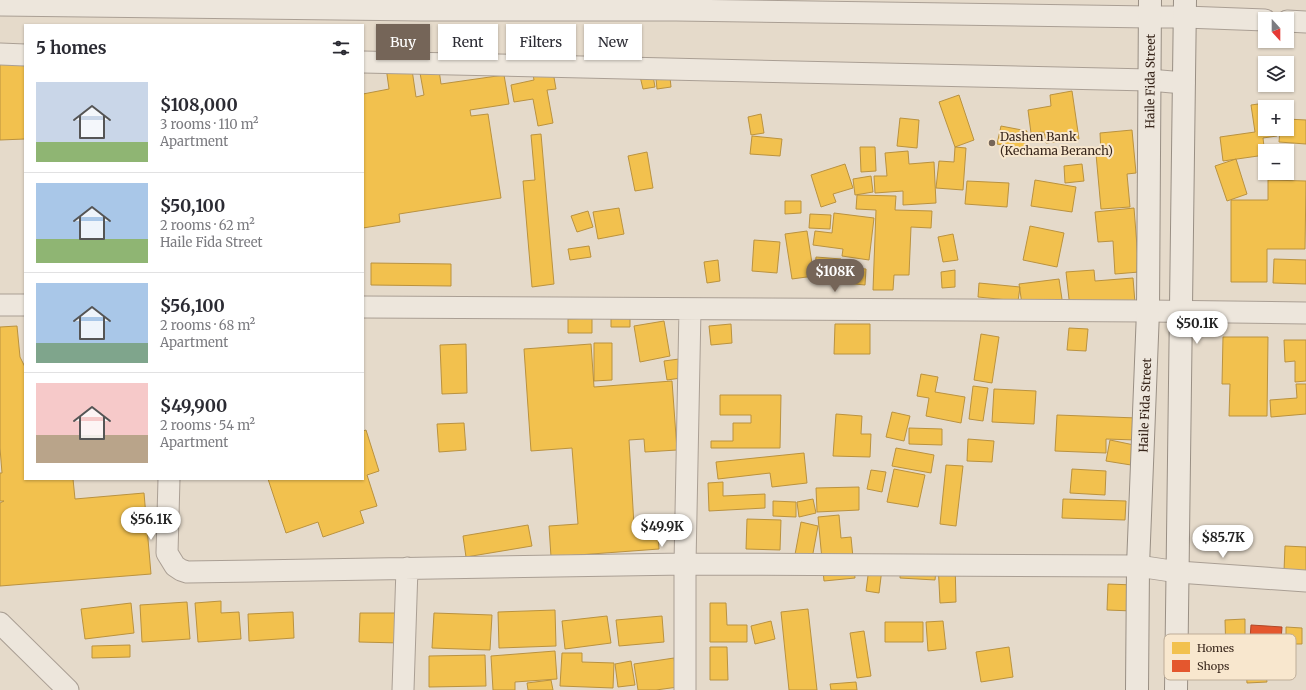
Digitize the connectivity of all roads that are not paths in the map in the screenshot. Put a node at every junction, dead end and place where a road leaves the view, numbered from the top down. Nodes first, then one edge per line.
1 (156, 3) edge
2 (0, 5) edge
3 (421, 5) edge
4 (676, 5) edge
5 (1185, 8) edge
6 (1150, 9) edge
7 (1258, 19) edge
8 (1294, 21) edge
9 (1306, 22) edge
10 (0, 54) edge
11 (24, 55) edge
12 (364, 62) edge
13 (1150, 80) junction
14 (1184, 83) junction
15 (0, 305) edge
16 (24, 305) edge
17 (364, 307) edge
18 (690, 309) junction
19 (1148, 311) junction
20 (1181, 312) junction
21 (1306, 313) edge
22 (168, 480) edge
23 (685, 564) junction
24 (1138, 566) junction
25 (407, 568) junction
26 (1178, 572) junction
27 (1306, 581) edge
28 (0, 623) edge
29 (1177, 634) edge
30 (1176, 680) edge
31 (68, 690) edge
32 (403, 690) edge
33 (685, 690) edge
34 (1137, 690) edge
35 (1176, 690) edge

1 - 2 street
1 - 3 street
3 - 4 street
4 - 6 street
5 - 6 street
5 - 7 street
5 - 14 street
6 - 13 street, Haile Fida Street
8 - 9 street
10 - 11 street
12 - 13 street
13 - 14 street
13 - 19 street, Haile Fida Street
14 - 20 street
15 - 16 street
17 - 18 street
18 - 19 street
18 - 23 street
19 - 20 street
19 - 24 street, Haile Fida Street
20 - 21 street
20 - 26 street
22 - 25 street
23 - 24 street
23 - 25 street
23 - 33 street
24 - 26 street
24 - 34 street, Haile Fida Street
25 - 32 street
26 - 27 street
26 - 29 street
28 - 31 street
30 - 35 street

